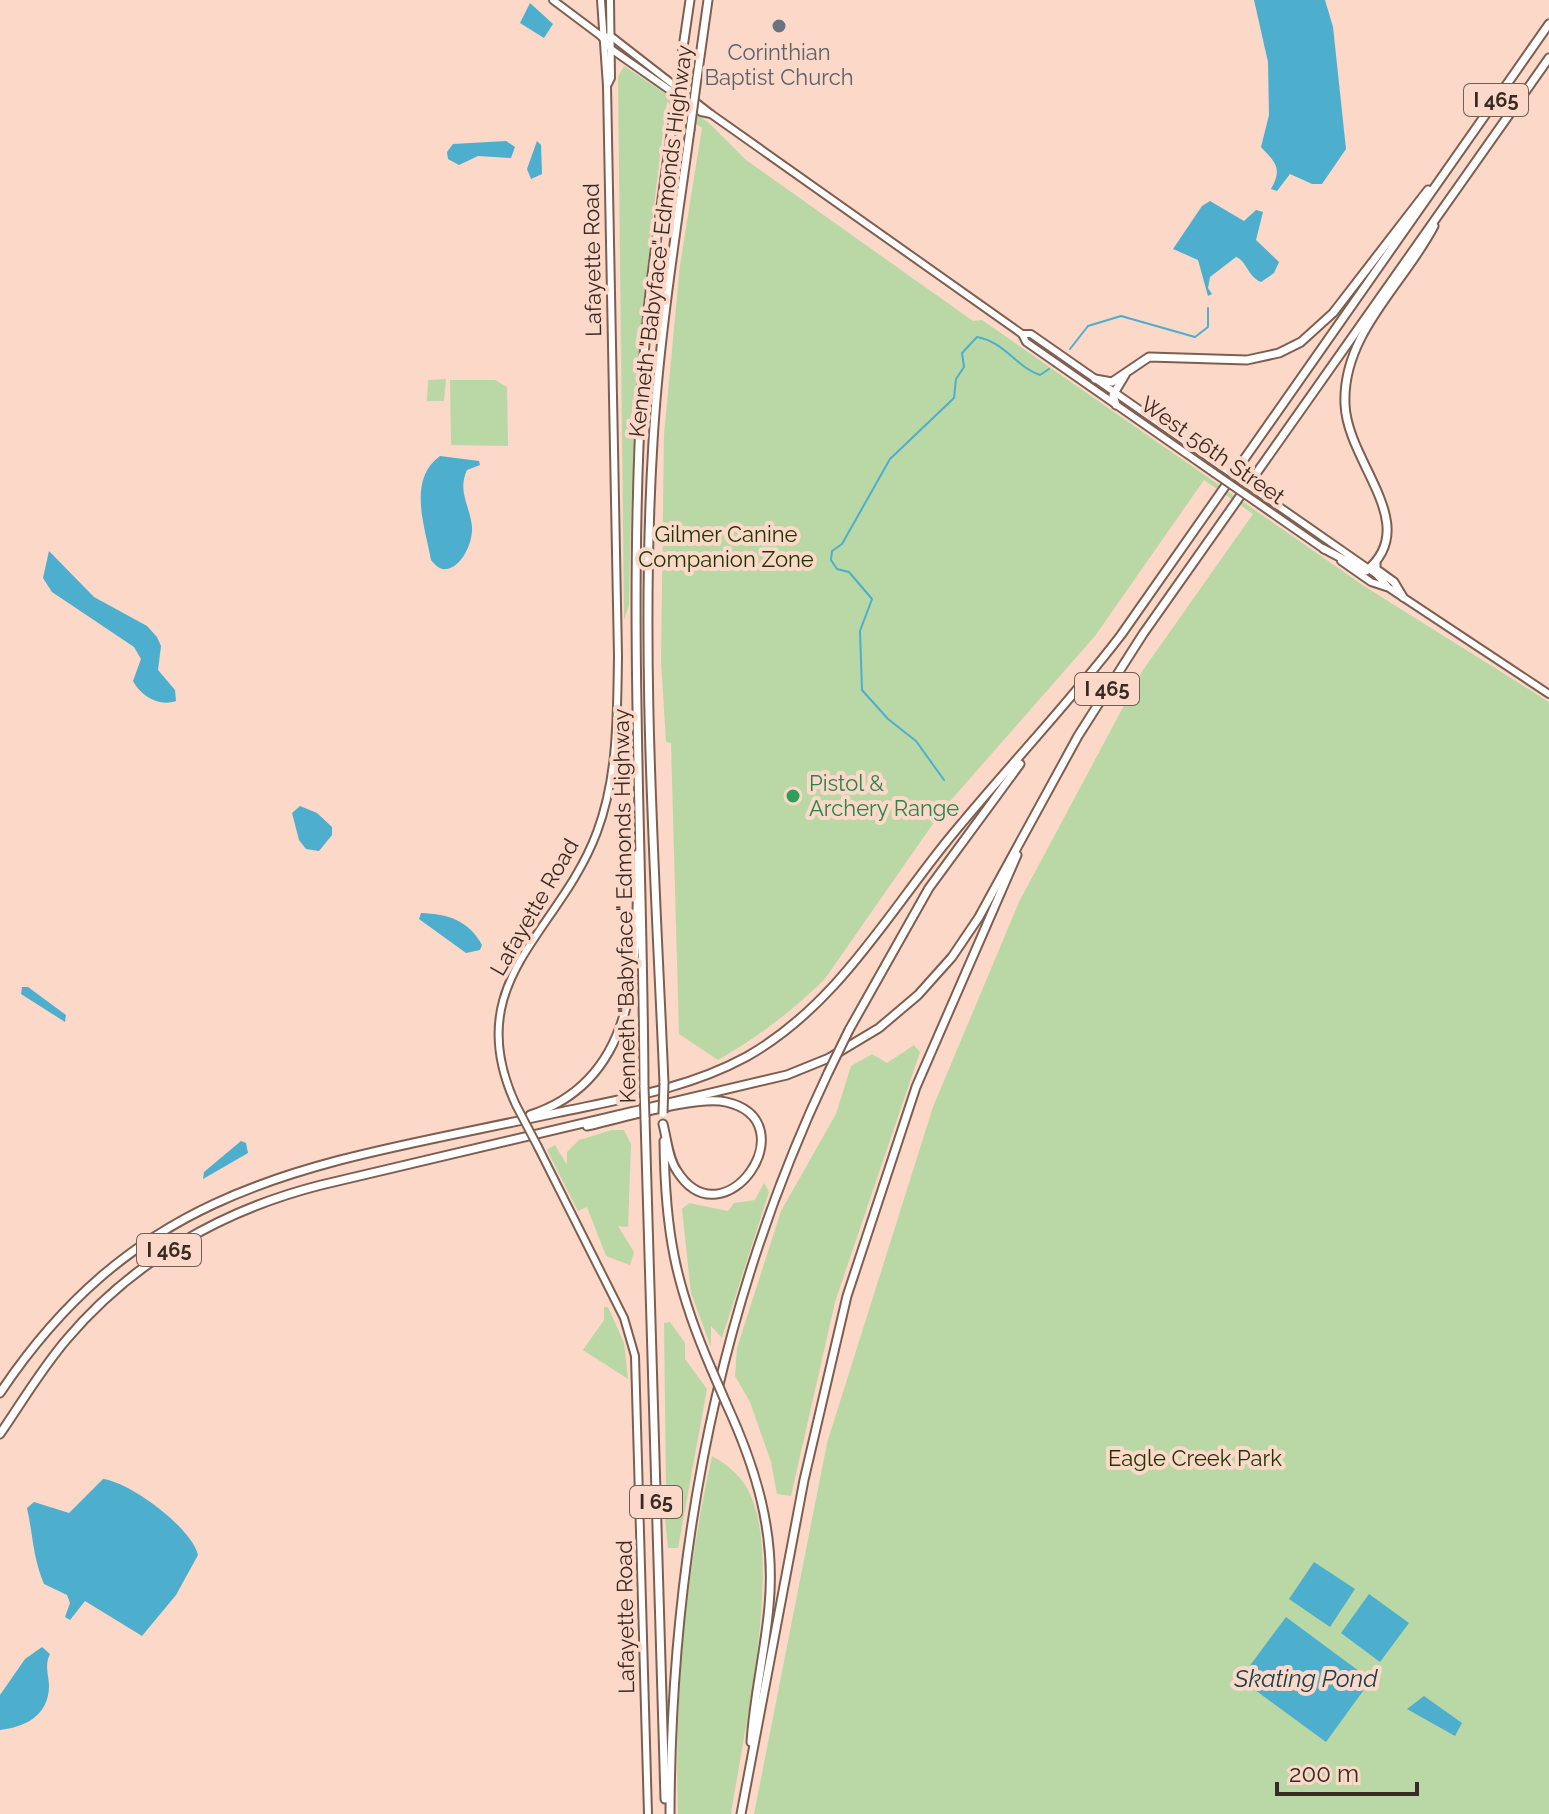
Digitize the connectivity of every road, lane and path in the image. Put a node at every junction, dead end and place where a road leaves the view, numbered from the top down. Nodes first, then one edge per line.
1 (553, 0) edge
2 (601, 0) edge
3 (610, 0) edge
4 (690, 0) edge
5 (708, 0) edge
6 (1549, 24) edge
7 (601, 36) junction
8 (612, 37) junction
9 (611, 49) junction
10 (1549, 58) edge
11 (607, 86) junction
12 (711, 114) junction
13 (1442, 175) junction
14 (1442, 210) junction
15 (1022, 334) junction
16 (1128, 370) junction
17 (1095, 379) junction
18 (1114, 392) junction
19 (1116, 405) junction
20 (1324, 549) junction
21 (1376, 560) junction
22 (1368, 569) junction
23 (1389, 588) junction
24 (1403, 597) junction
25 (1549, 694) edge
26 (1056, 718) junction
27 (641, 813) junction
28 (1019, 846) junction
29 (663, 1124) junction
30 (501, 1125) junction
31 (537, 1133) junction
32 (0, 1393) edge
33 (0, 1434) edge
34 (749, 1764) junction
35 (648, 1814) edge
36 (668, 1814) edge
37 (741, 1814) edge

1 - 7 main road, West 56th Street
2 - 7 main road, Lafayette Road
3 - 8 main road, Lafayette Road
4 - 27 highway, Kenneth "Babyface" Edmonds Highway / I 65, bridge
5 - 29 highway, Kenneth "Babyface" Edmonds Highway, bridge
6 - 13 highway, I 465
7 - 8 main road
7 - 9 main road, West 56th Street
7 - 11 main road, Lafayette Road
8 - 9 main road, Lafayette Road
8 - 12 main road, West 56th Street
9 - 11 main road, Lafayette Road
9 - 12 main road, West 56th Street
10 - 14 highway, I 465
11 - 35 main road, Lafayette Road, bridge
12 - 15 main road, West 56th Street
13 - 16 highway
13 - 26 highway, I 465
14 - 21 highway
14 - 28 highway, I 465
15 - 17 main road, West 56th Street
15 - 19 main road, West 56th Street
16 - 17 highway
16 - 18 highway
17 - 18 main road, West 56th Street
18 - 19 highway
18 - 22 main road, West 56th Street, bridge
19 - 20 main road, West 56th Street, bridge
20 - 22 highway
20 - 23 main road, West 56th Street
21 - 22 highway
21 - 24 highway
22 - 23 main road, West 56th Street
23 - 24 main road, West 56th Street
24 - 25 main road, West 56th Street
26 - 30 highway, I 465
26 - 36 highway, bridge
27 - 30 highway
27 - 36 highway, Kenneth "Babyface" Edmonds Highway / I 65, bridge
28 - 31 highway, I 465
28 - 34 highway
29 - 31 highway
29 - 34 highway, Kenneth "Babyface" Edmonds Highway, bridge
30 - 32 highway, I 465
31 - 33 highway, I 465
34 - 37 highway

